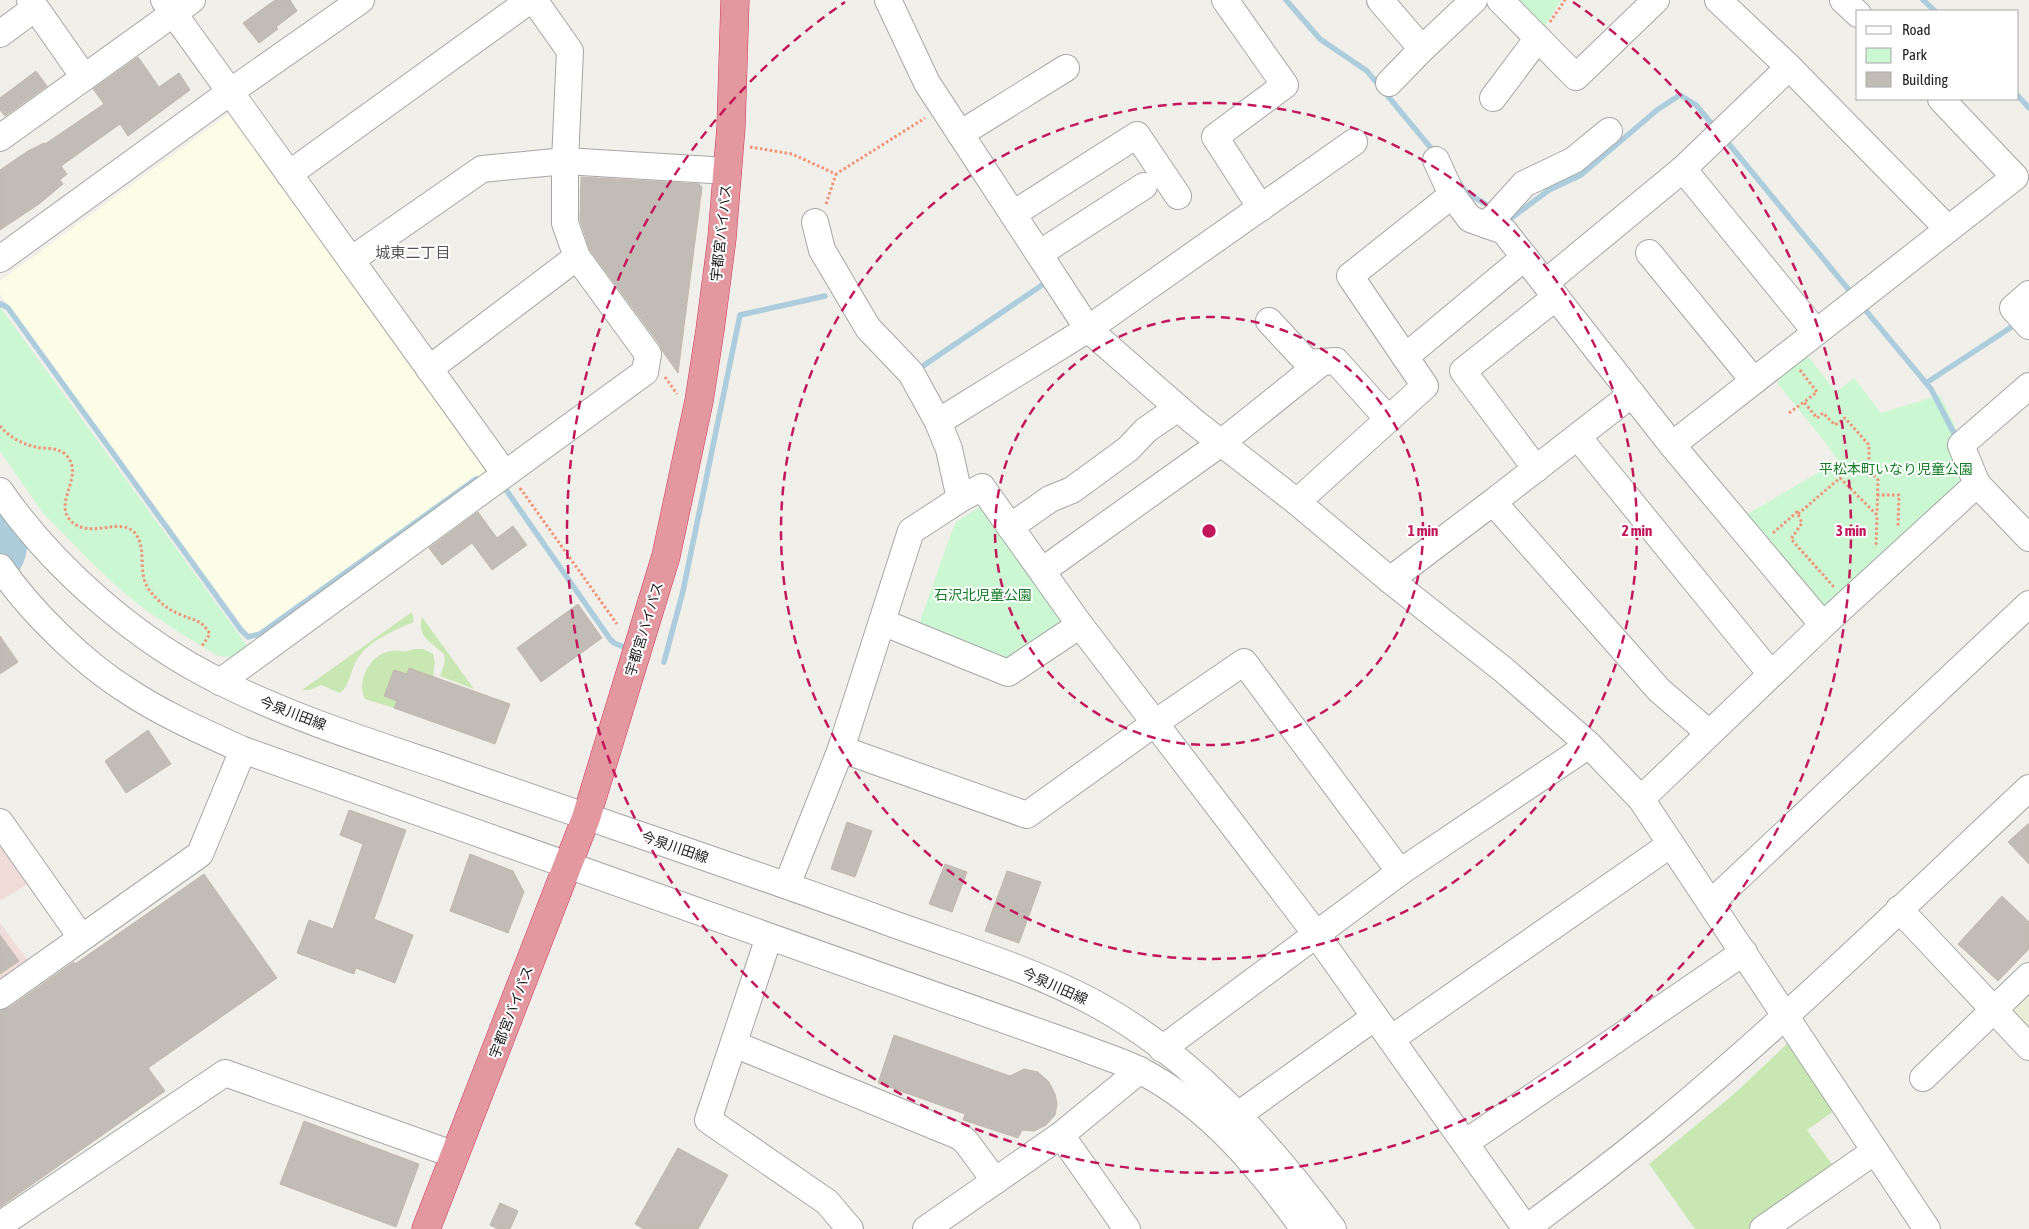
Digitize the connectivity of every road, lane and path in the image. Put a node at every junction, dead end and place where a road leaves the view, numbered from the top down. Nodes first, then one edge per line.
1 (361, 0) edge
2 (530, 0) edge
3 (534, 0) edge
4 (735, 0) edge
5 (888, 0) edge
6 (1225, 0) edge
7 (1380, 0) edge
8 (1474, 0) edge
9 (1500, 0) edge
10 (1656, 0) edge
11 (1718, 0) edge
12 (1843, 0) edge
13 (32, 4) edge
14 (177, 4) edge
15 (1856, 12) edge
16 (0, 34) edge
17 (1538, 38) junction
18 (1422, 49) junction
19 (1789, 67) junction
20 (1066, 68) dead end
21 (84, 77) junction
22 (1389, 83) dead end
23 (230, 92) junction
24 (1493, 98) dead end
25 (1942, 100) edge
26 (942, 107) junction
27 (731, 127) junction
28 (1609, 131) dead end
29 (960, 134) junction
30 (0, 138) edge
31 (1354, 142) dead end
32 (1436, 160) dead end
33 (565, 161) junction
34 (1683, 169) junction
35 (728, 170) junction
36 (289, 174) junction
37 (836, 174) junction
38 (1144, 186) dead end
39 (1452, 195) junction
40 (1178, 196) dead end
41 (1262, 208) junction
42 (1013, 214) junction
43 (815, 222) joint
44 (1487, 225) junction
45 (1948, 229) junction
46 (1649, 253) dead end
47 (1039, 254) junction
48 (577, 257) junction
49 (1525, 257) junction
50 (0, 259) edge
51 (351, 260) junction
52 (1551, 290) junction
53 (2029, 294) edge
54 (1269, 320) dead end
55 (2029, 326) edge
56 (1088, 329) junction
57 (1816, 332) junction
58 (1788, 354) junction
59 (1405, 357) junction
60 (1322, 362) junction
61 (429, 369) junction
62 (1754, 381) junction
63 (2029, 386) edge
64 (1632, 394) junction
65 (1804, 402) junction
66 (1178, 408) junction
67 (1789, 413) dead end
68 (1388, 419) junction
69 (938, 422) junction
70 (0, 426) edge
71 (1578, 437) junction
72 (1221, 443) junction
73 (1672, 445) junction
74 (1536, 469) junction
75 (507, 473) junction
76 (1977, 484) junction
77 (0, 491) edge
78 (1877, 495) junction
79 (960, 499) junction
80 (1297, 502) junction
81 (1494, 502) junction
82 (1798, 514) junction
83 (1877, 515) junction
84 (1010, 527) junction
85 (1898, 530) dead end
86 (2029, 538) edge
87 (1757, 546) junction
88 (1869, 552) dead end
89 (0, 567) edge
90 (1042, 571) junction
91 (1390, 580) junction
92 (1841, 580) dead end
93 (2029, 604) edge
94 (882, 622) junction
95 (617, 624) dead end
96 (1080, 625) junction
97 (1823, 625) junction
98 (202, 646) dead end
99 (1771, 674) junction
100 (220, 682) junction
101 (1156, 723) junction
102 (1709, 733) junction
103 (1589, 745) junction
104 (841, 748) junction
105 (243, 750) junction
106 (2029, 788) edge
107 (1641, 799) junction
108 (586, 818) junction
109 (0, 822) edge
110 (1671, 844) junction
111 (567, 866) junction
112 (1400, 872) junction
113 (788, 885) junction
114 (1711, 903) junction
115 (1899, 909) junction
116 (1316, 934) junction
117 (770, 937) junction
118 (82, 938) junction
119 (1744, 952) junction
120 (2029, 976) edge
121 (0, 996) edge
122 (1994, 1009) junction
123 (1375, 1016) junction
124 (1785, 1016) junction
125 (1390, 1039) junction
126 (734, 1044) junction
127 (2029, 1047) edge
128 (1162, 1049) junction
129 (1140, 1070) junction
130 (1923, 1078) dead end
131 (1238, 1114) junction
132 (1061, 1135) junction
133 (1465, 1143) junction
134 (1875, 1151) junction
135 (455, 1155) junction
136 (995, 1181) junction
137 (0, 1225) edge
138 (426, 1229) edge
139 (850, 1229) edge
140 (926, 1229) edge
141 (1127, 1229) edge
142 (1304, 1229) edge
143 (1333, 1229) edge
144 (1526, 1229) edge
145 (1763, 1229) edge
146 (1928, 1229) edge

1 - 23 street
2 - 36 street
3 - 33 street
4 - 27 highway, 宇都宮バイパス
5 - 26 street
6 - 41 street
7 - 18 street
8 - 18 street
9 - 17 street
10 - 17 street
11 - 19 street
12 - 15 street
13 - 16 street
13 - 21 street
14 - 21 street
14 - 23 street
17 - 24 street
18 - 22 street
19 - 34 street
19 - 45 street
20 - 29 street
21 - 30 street
23 - 36 street
23 - 50 street
25 - 45 street
26 - 29 street
26 - 37 path
27 - 35 highway, 宇都宮バイパス
27 - 37 path
28 - 44 street
29 - 42 street
31 - 41 street
32 - 39 street
33 - 35 street
33 - 48 street
33 - 51 street
34 - 52 street
34 - 57 street
35 - 108 highway, 宇都宮バイパス
36 - 51 street
37 - 43 path
38 - 47 street
39 - 44 street
39 - 59 street
40 - 42 street
41 - 56 street
42 - 47 street
43 - 69 street
44 - 49 street
45 - 57 street
46 - 62 street
47 - 56 street
48 - 61 street
48 - 75 street
49 - 52 street
49 - 59 street
51 - 61 street
52 - 64 street
52 - 74 street
53 - 55 street
54 - 60 street
56 - 66 street
56 - 69 street
57 - 58 street
58 - 62 street
58 - 65 path
59 - 68 street
60 - 68 street
60 - 72 street
61 - 75 street
62 - 73 street
63 - 76 street
64 - 71 street
64 - 73 street
65 - 67 path
65 - 78 path
66 - 72 street
66 - 84 street
68 - 80 street
69 - 79 street
70 - 98 path
71 - 74 street
71 - 99 street
72 - 80 street
72 - 90 street
73 - 87 street
74 - 81 street
75 - 95 path
75 - 100 street
76 - 86 street
76 - 97 street
77 - 100 street, 今泉川田線
78 - 83 path
78 - 85 path
79 - 84 street
79 - 94 street
80 - 91 street
81 - 91 street
81 - 102 street
82 - 83 path
82 - 87 path
82 - 92 path
83 - 88 path
84 - 90 street
87 - 97 street
89 - 105 street
90 - 96 street
91 - 103 street
93 - 114 street
94 - 96 street
94 - 104 street
96 - 101 street
97 - 99 street
99 - 102 street
100 - 108 street, 今泉川田線
101 - 104 street
101 - 112 street
101 - 116 street
102 - 107 street
103 - 107 street
103 - 112 street
104 - 113 street
105 - 111 street
105 - 118 street
106 - 115 street
107 - 110 street
108 - 111 highway, 宇都宮バイパス
108 - 113 street, 今泉川田線
109 - 118 street
110 - 114 street
110 - 125 street
111 - 117 street
111 - 135 highway, 宇都宮バイパス
112 - 116 street
113 - 128 street, 今泉川田線
114 - 119 street
115 - 122 street
115 - 124 street
116 - 123 street
116 - 128 street
117 - 126 street
117 - 129 street
118 - 121 street
119 - 124 street
119 - 133 street
120 - 122 street
122 - 127 street
122 - 130 street
123 - 125 street
123 - 131 street
124 - 134 street
124 - 144 street
125 - 133 street
126 - 136 street
126 - 139 street
128 - 131 street, 今泉川田線
129 - 132 street
129 - 142 street
131 - 143 street, 今泉川田線
132 - 136 street
132 - 141 street
133 - 144 street
134 - 145 street
134 - 146 street
135 - 137 street
135 - 138 highway, 宇都宮バイパス
136 - 140 street

